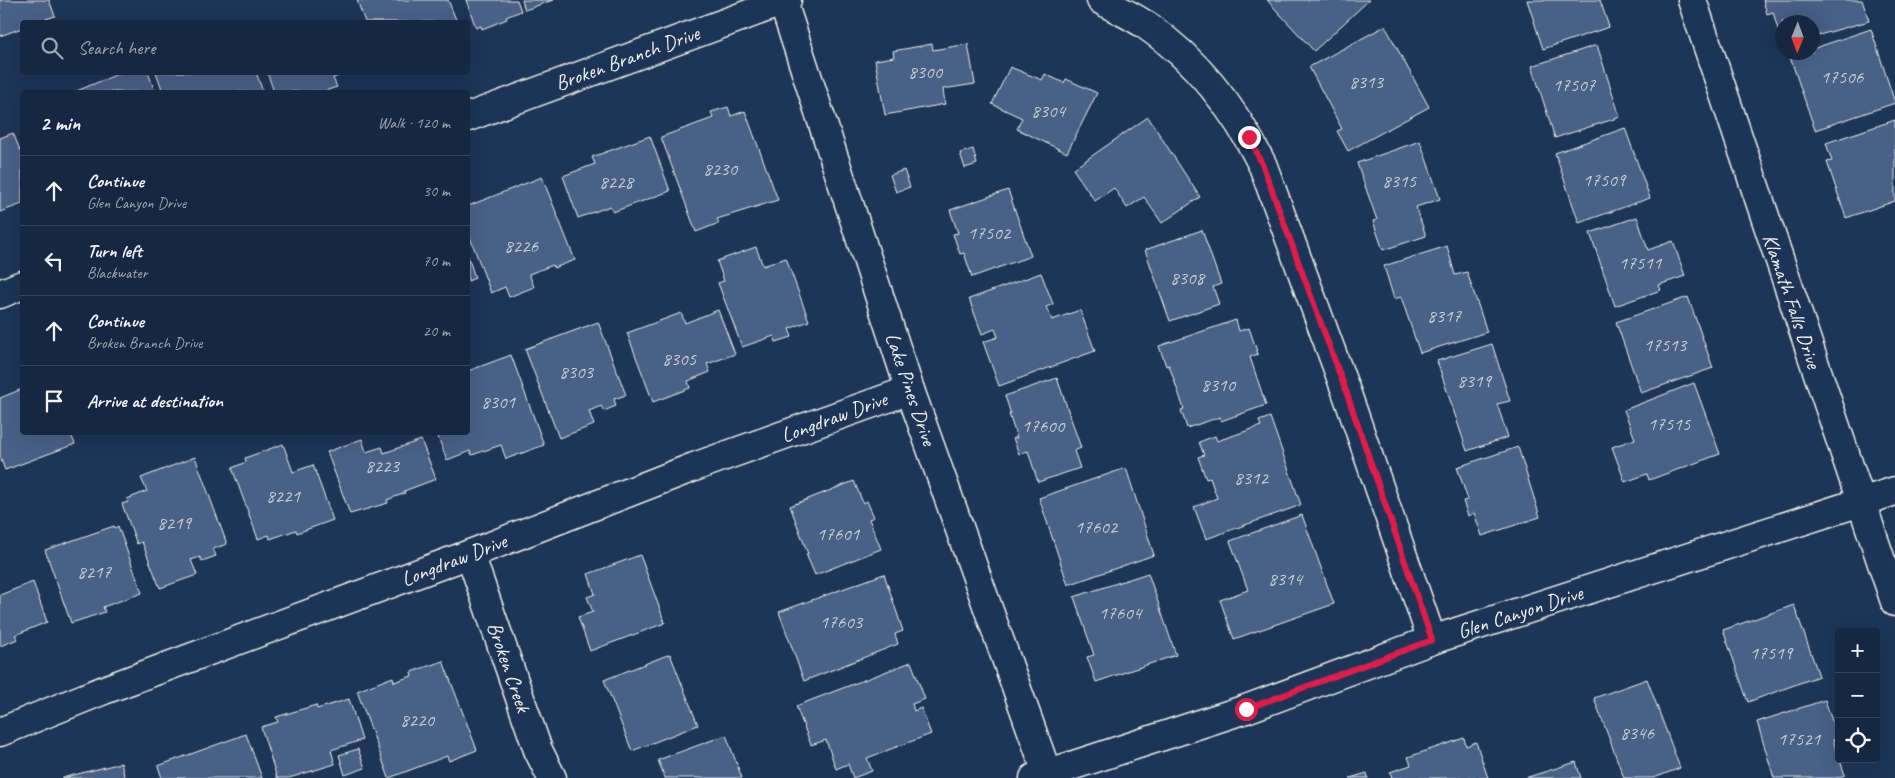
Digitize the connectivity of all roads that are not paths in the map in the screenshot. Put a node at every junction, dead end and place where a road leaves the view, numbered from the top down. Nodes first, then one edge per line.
1 (1100, 0) edge
2 (1692, 0) edge
3 (785, 1) edge
4 (470, 117) edge
5 (20, 287) edge
6 (0, 294) edge
7 (910, 390) junction
8 (1895, 491) edge
9 (1861, 503) junction
10 (470, 554) junction
11 (1895, 602) edge
12 (1432, 640) junction
13 (0, 732) edge
14 (1040, 776) edge
15 (552, 778) edge

1 - 12 street
2 - 9 street, Klamath Falls Drive
3 - 4 street, Broken Branch Drive
3 - 7 street, Lake Pines Drive
5 - 6 street
7 - 10 street, Longdraw Drive
7 - 14 street, Lake Pines Drive
8 - 9 street, Glen Canyon Drive
9 - 11 street, Klamath Falls Drive
9 - 12 street, Glen Canyon Drive
10 - 13 street, Longdraw Drive
10 - 15 street, Broken Creek
12 - 14 street, Glen Canyon Drive

